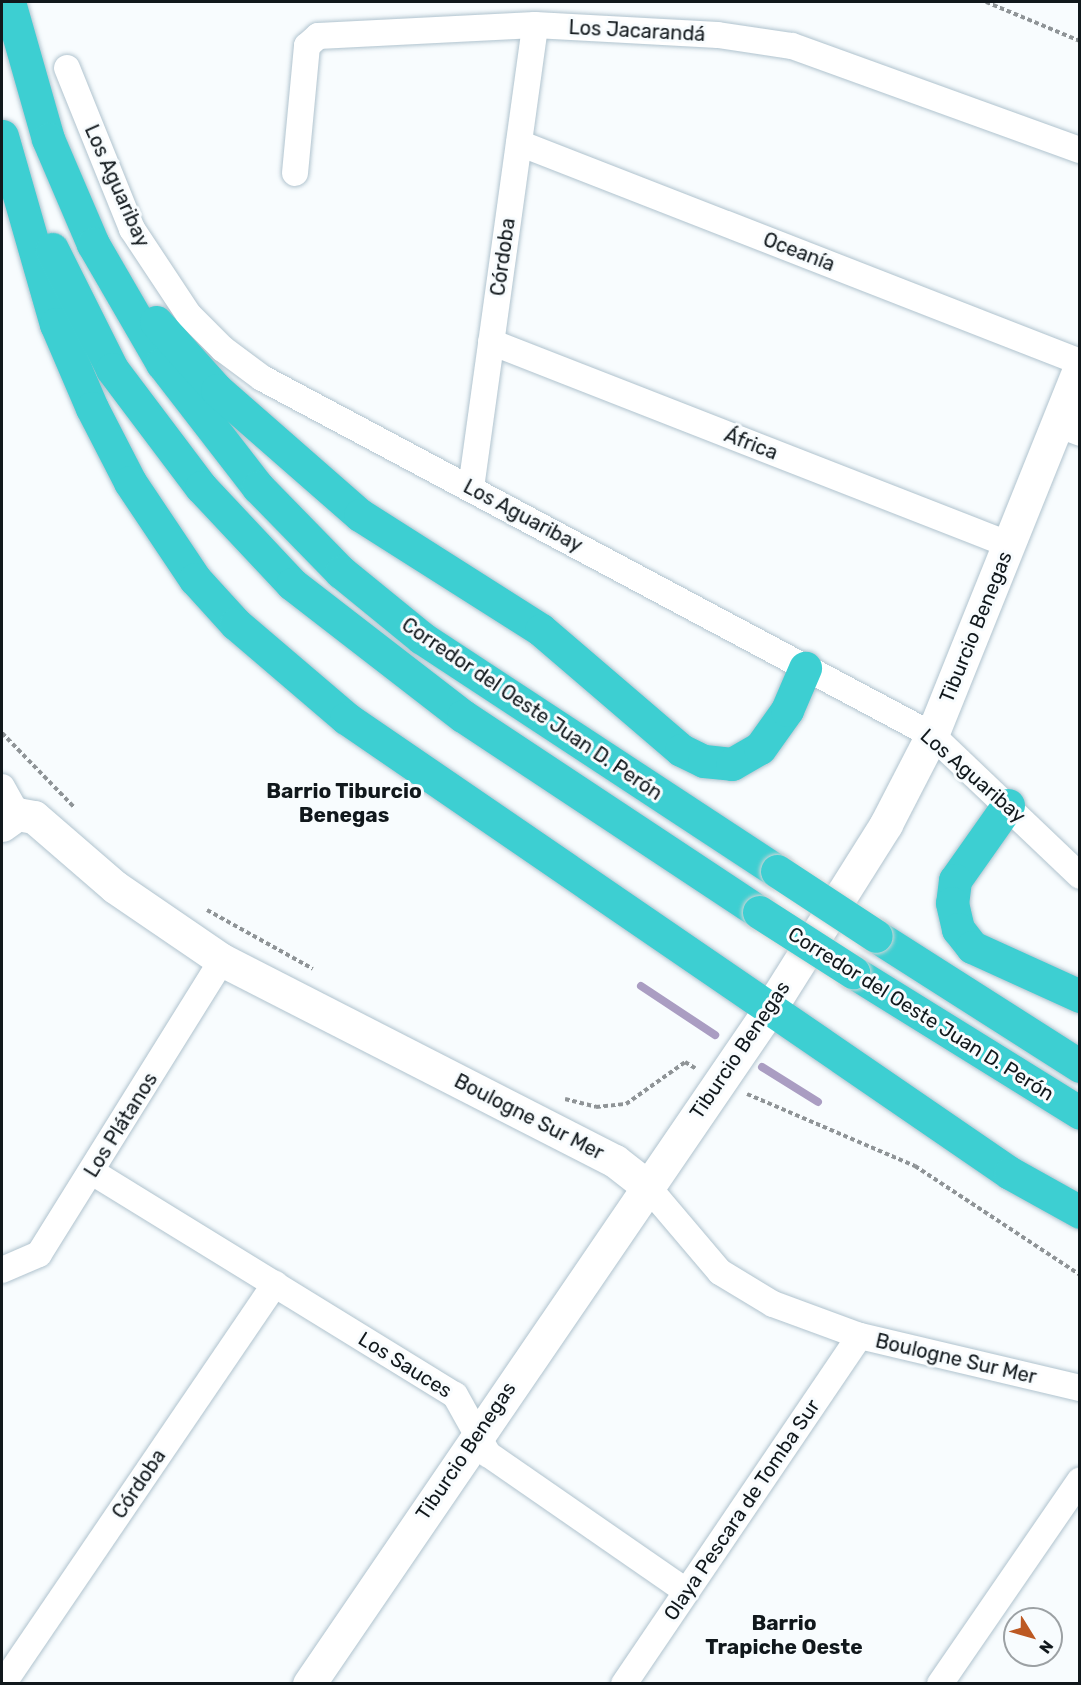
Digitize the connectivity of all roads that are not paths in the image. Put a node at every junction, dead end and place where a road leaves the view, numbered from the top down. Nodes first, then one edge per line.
1 (9, 2) edge
2 (535, 25) junction
3 (67, 68) dead end
4 (2, 136) edge
5 (519, 143) junction
6 (1080, 150) edge
7 (295, 173) dead end
8 (93, 244) junction
9 (491, 342) junction
10 (1080, 364) edge
11 (1069, 428) edge
12 (471, 488) junction
13 (1010, 545) junction
14 (805, 668) junction
15 (932, 735) junction
16 (1008, 805) junction
17 (7, 808) edge
18 (1080, 876) edge
19 (222, 960) junction
20 (1080, 996) edge
21 (769, 1010) junction
22 (1080, 1066) edge
23 (1080, 1113) edge
24 (92, 1172) junction
25 (647, 1186) junction
26 (1080, 1212) edge
27 (2, 1270) edge
28 (275, 1284) junction
29 (860, 1336) junction
30 (1080, 1388) edge
31 (476, 1437) junction
32 (1080, 1480) edge
33 (687, 1592) junction
34 (3, 1683) edge
35 (309, 1683) edge
36 (624, 1683) edge
37 (940, 1683) edge

1 - 8 highway, Corredor del Oeste Juan D. Perón
2 - 5 street, Córdoba
2 - 6 street, Los Jacarandá
2 - 7 street, Los Jacarandá
3 - 12 street, Los Aguaribay
4 - 21 highway
4 - 23 highway, Corredor del Oeste Juan D. Perón, bridge
5 - 9 street, Córdoba
5 - 10 street, Oceanía
8 - 14 highway
8 - 22 highway, Corredor del Oeste Juan D. Perón, bridge
9 - 12 street, Córdoba
9 - 13 street, África
10 - 11 main road, Tiburcio Benegas
11 - 13 main road, Tiburcio Benegas
12 - 14 street, Los Aguaribay
13 - 15 main road, Tiburcio Benegas
14 - 15 street, Los Aguaribay
15 - 16 street, Los Aguaribay
15 - 21 main road, Tiburcio Benegas
16 - 18 street, Los Aguaribay
16 - 20 highway
17 - 19 main road, Boulogne Sur Mer
19 - 24 street, Los Plátanos
19 - 25 main road, Boulogne Sur Mer
21 - 25 main road, Tiburcio Benegas
21 - 26 highway
24 - 27 street, Los Plátanos
24 - 28 street, Los Sauces
25 - 29 street, Boulogne Sur Mer
25 - 31 main road, Tiburcio Benegas
28 - 31 street, Los Sauces
28 - 34 street, Córdoba
29 - 30 street, Boulogne Sur Mer
29 - 33 street, Olaya Pescara de Tomba Sur
31 - 33 street, Los Sauces
31 - 35 main road, Tiburcio Benegas
32 - 37 street
33 - 36 street, Olaya Pescara de Tomba Sur

